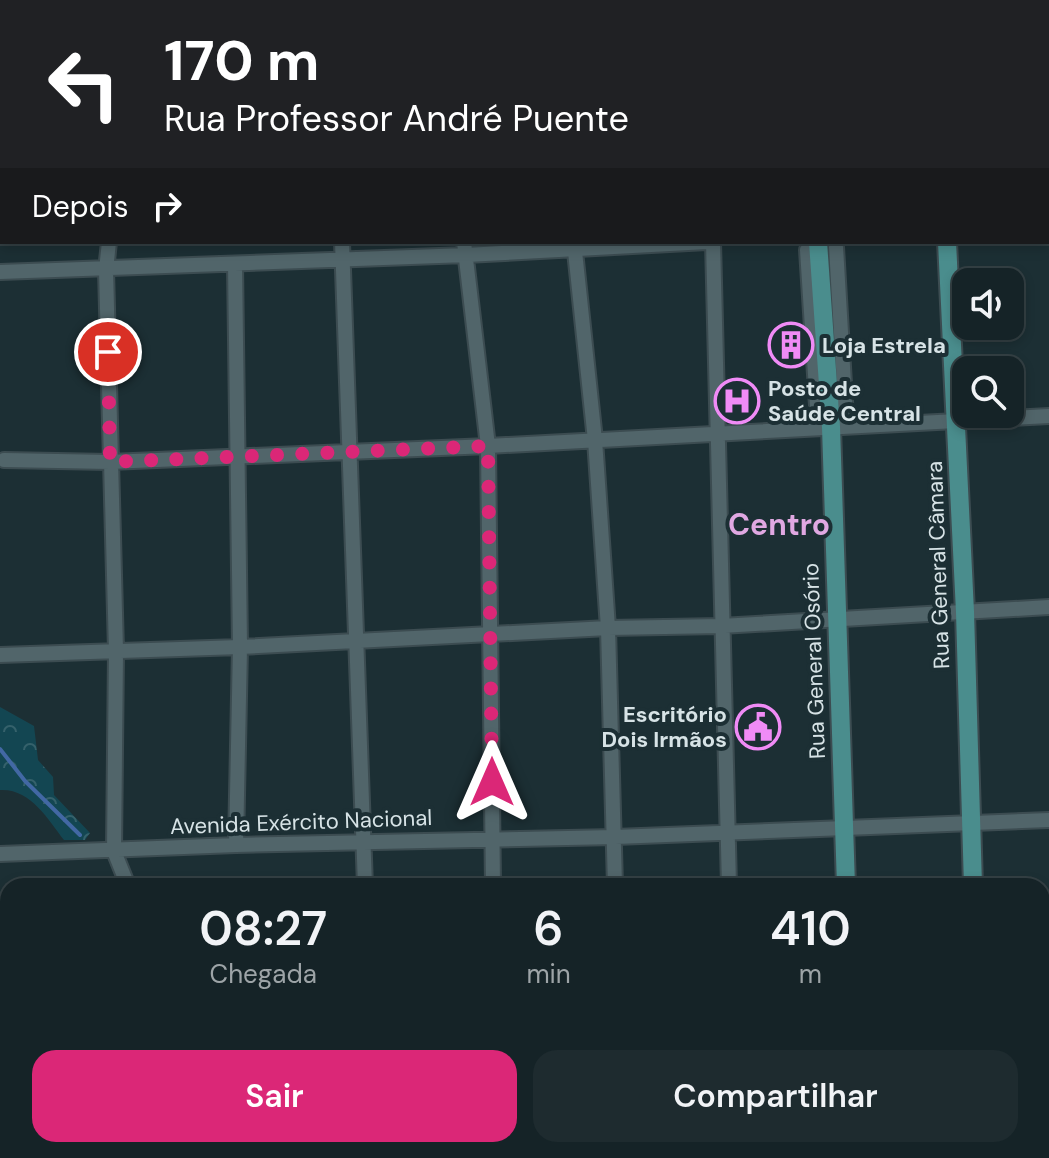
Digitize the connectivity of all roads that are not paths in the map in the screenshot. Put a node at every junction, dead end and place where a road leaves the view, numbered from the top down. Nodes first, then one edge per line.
1 (109, 244) edge
2 (342, 244) edge
3 (640, 244) edge
4 (713, 244) edge
5 (947, 244) edge
6 (574, 246) edge
7 (820, 246) edge
8 (465, 249) edge
9 (342, 260) junction
10 (235, 264) junction
11 (106, 270) junction
12 (0, 272) edge
13 (953, 356) edge
14 (1049, 416) edge
15 (1024, 418) edge
16 (832, 422) junction
17 (952, 422) edge
18 (956, 428) edge
19 (717, 433) junction
20 (595, 440) junction
21 (488, 446) junction
22 (351, 450) junction
23 (239, 456) junction
24 (4, 460) dead end
25 (110, 462) junction
26 (1049, 607) edge
27 (965, 612) junction
28 (836, 619) junction
29 (721, 626) junction
30 (608, 628) junction
31 (492, 633) junction
32 (354, 640) junction
33 (240, 647) junction
34 (116, 651) junction
35 (0, 655) edge
36 (1049, 820) edge
37 (971, 823) junction
38 (843, 829) junction
39 (726, 832) junction
40 (615, 837) junction
41 (492, 838) junction
42 (362, 842) junction
43 (236, 845) junction
44 (114, 851) junction
45 (0, 854) edge
46 (125, 878) edge
47 (364, 878) edge
48 (493, 878) edge
49 (615, 878) edge
50 (729, 878) edge
51 (846, 878) edge
52 (973, 878) edge

1 - 11 street
2 - 9 street
3 - 6 street
4 - 19 street
5 - 13 main road, Rua General Câmara
6 - 8 street
6 - 20 street
7 - 16 main road, Rua General Osório
8 - 9 street
8 - 21 street
9 - 10 street
9 - 22 street
10 - 11 street
10 - 23 street
11 - 12 street
11 - 25 street
14 - 15 street
16 - 17 street
16 - 19 street
16 - 28 main road, Rua General Osório
18 - 27 main road, Rua General Câmara
19 - 20 street
19 - 29 street
20 - 21 street
20 - 30 street
21 - 22 street
21 - 31 street
22 - 23 street
22 - 32 street
23 - 25 street
23 - 33 street
24 - 25 street
25 - 34 street
26 - 27 street
27 - 28 street
27 - 37 main road, Rua General Câmara
28 - 29 street
28 - 38 main road, Rua General Osório
29 - 30 street
29 - 39 street
30 - 31 street
30 - 40 street
31 - 32 street
31 - 41 street
32 - 33 street
32 - 42 street
33 - 34 street
33 - 43 street
34 - 35 street
34 - 44 street
36 - 37 street, Avenida Exército Nacional
37 - 38 street, Avenida Exército Nacional
37 - 52 main road, Rua General Câmara
38 - 39 street, Avenida Exército Nacional
38 - 51 main road, Rua General Osório
39 - 40 street, Avenida Exército Nacional
39 - 50 street
40 - 41 street, Avenida Exército Nacional
40 - 49 street
41 - 42 street, Avenida Exército Nacional
41 - 48 street
42 - 43 street, Avenida Exército Nacional
42 - 47 street
43 - 44 street, Avenida Exército Nacional
44 - 45 street, Avenida Exército Nacional
44 - 46 street

